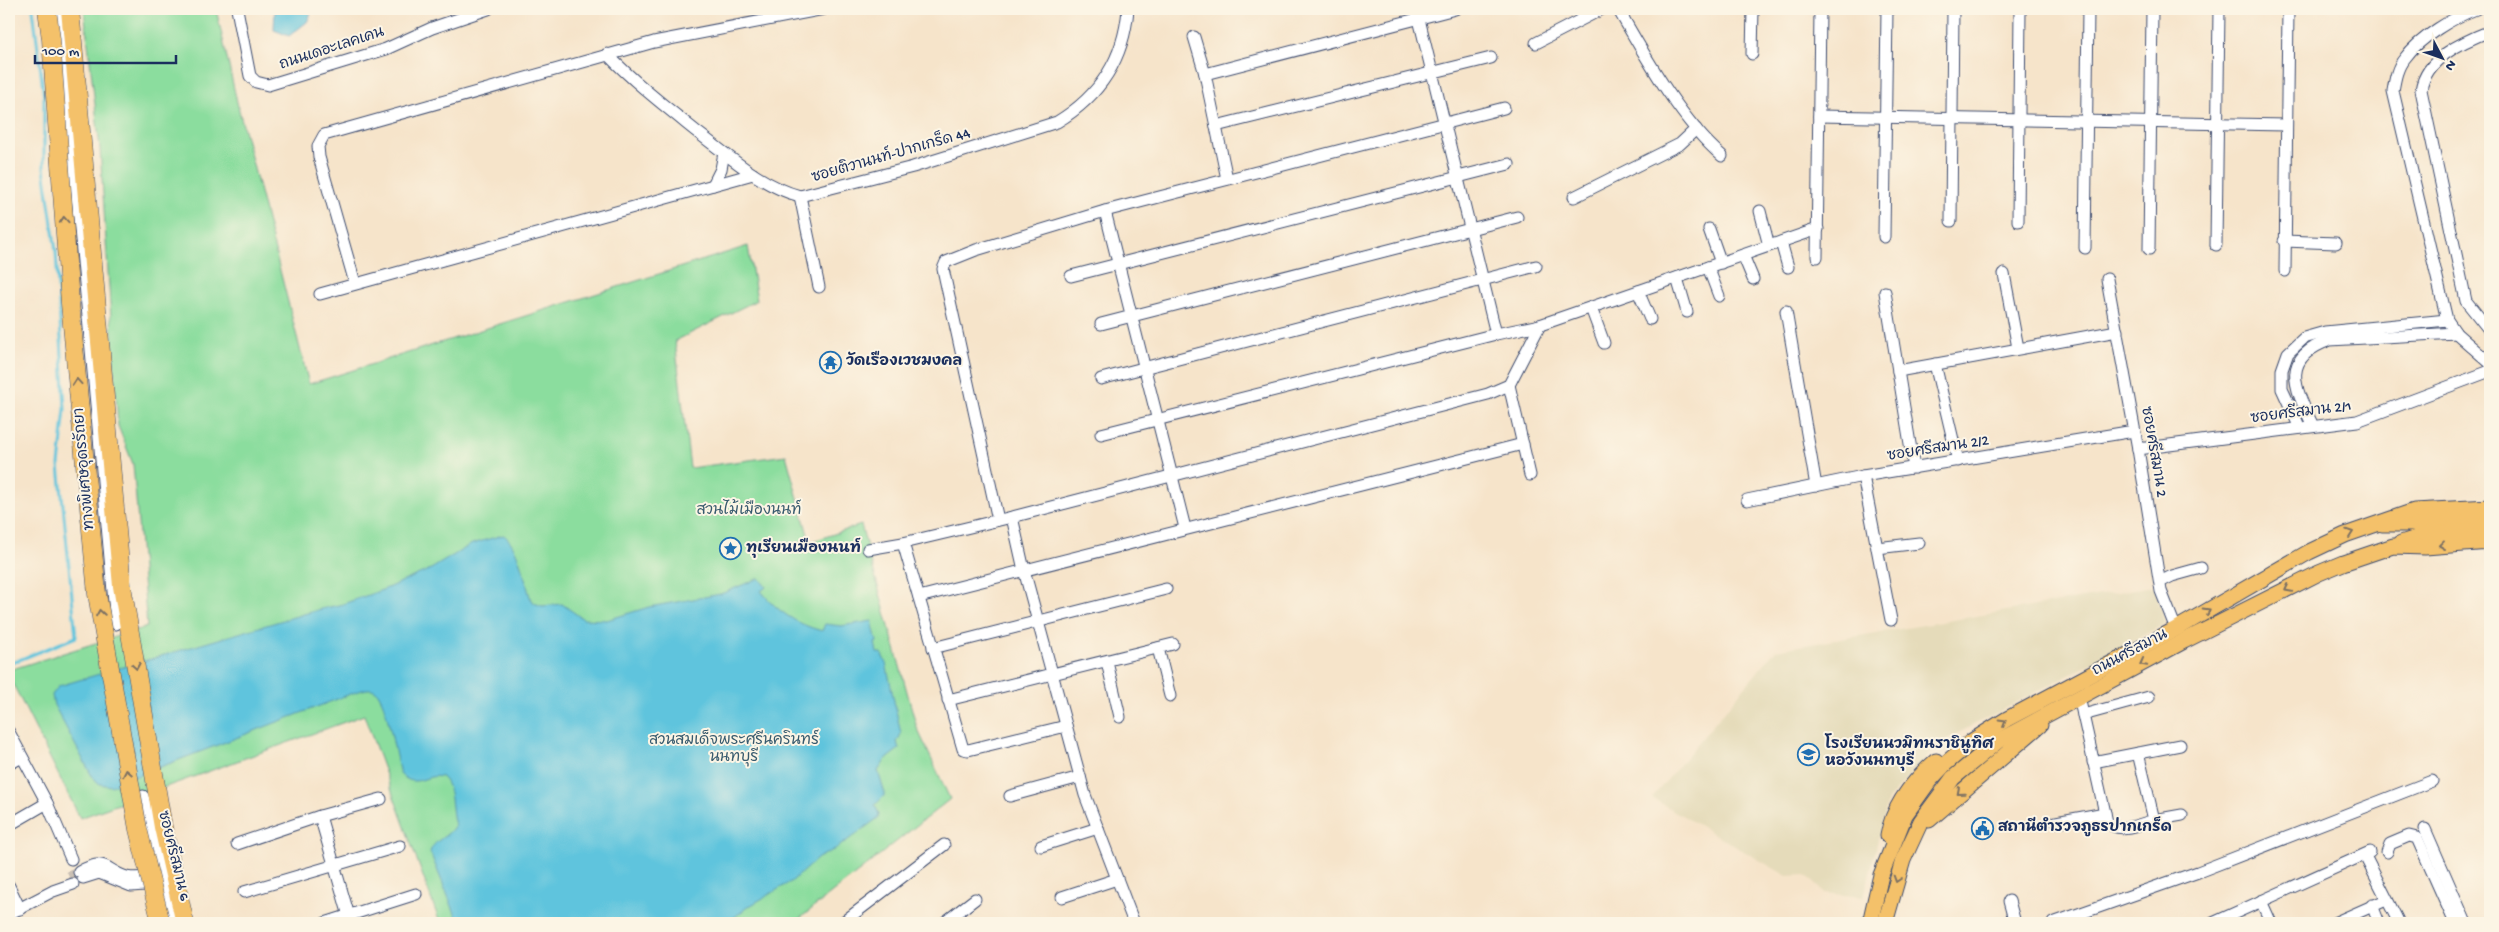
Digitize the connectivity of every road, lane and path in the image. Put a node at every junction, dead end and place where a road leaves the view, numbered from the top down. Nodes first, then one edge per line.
1 (47, 9) edge
2 (60, 9) edge
3 (70, 9) edge
4 (237, 9) edge
5 (488, 9) edge
6 (824, 9) edge
7 (1128, 9) edge
8 (1455, 9) edge
9 (1602, 9) edge
10 (1618, 9) edge
11 (1753, 9) edge
12 (1820, 9) edge
13 (1887, 9) edge
14 (1953, 9) edge
15 (2020, 9) edge
16 (2088, 9) edge
17 (2152, 9) edge
18 (2219, 9) edge
19 (2288, 9) edge
20 (2476, 9) edge
21 (1419, 18) junction
22 (2490, 31) edge
23 (1194, 36) dead end
24 (1536, 43) dead end
25 (607, 54) junction
26 (1752, 54) dead end
27 (1491, 58) dead end
28 (1432, 73) junction
29 (1205, 74) junction
30 (1504, 108) dead end
31 (1819, 116) junction
32 (1885, 117) junction
33 (1952, 118) junction
34 (2019, 119) junction
35 (2086, 121) junction
36 (2150, 122) junction
37 (1444, 123) junction
38 (2217, 123) junction
39 (2286, 125) junction
40 (1216, 126) junction
41 (1696, 129) junction
42 (724, 153) junction
43 (1722, 156) dead end
44 (1509, 164) dead end
45 (753, 174) junction
46 (1458, 177) junction
47 (1227, 179) junction
48 (713, 185) junction
49 (800, 196) junction
50 (1574, 197) dead end
51 (1105, 211) junction
52 (1760, 211) dead end
53 (1516, 217) dead end
54 (1950, 221) dead end
55 (2018, 221) dead end
56 (1470, 229) junction
57 (1818, 229) junction
58 (1709, 230) dead end
59 (1884, 237) dead end
60 (2284, 241) junction
61 (1781, 242) junction
62 (2336, 242) dead end
63 (2216, 245) dead end
64 (1769, 246) junction
65 (2085, 248) dead end
66 (2149, 249) dead end
67 (1743, 255) junction
68 (1817, 257) dead end
69 (1721, 263) junction
70 (1118, 264) junction
71 (1536, 266) dead end
72 (1708, 267) junction
73 (1788, 267) dead end
74 (2285, 271) dead end
75 (2004, 274) dead end
76 (1071, 276) dead end
77 (1677, 278) junction
78 (1482, 280) junction
79 (1753, 280) dead end
80 (2107, 280) dead end
81 (355, 283) junction
82 (819, 287) dead end
83 (1638, 291) junction
84 (1885, 292) dead end
85 (320, 294) dead end
86 (1719, 296) dead end
87 (1591, 308) junction
88 (1786, 311) dead end
89 (1687, 312) dead end
90 (1132, 315) junction
91 (1650, 319) dead end
92 (2447, 320) junction
93 (1101, 324) dead end
94 (1540, 325) junction
95 (2117, 331) junction
96 (2490, 331) edge
97 (2456, 333) junction
98 (1496, 334) junction
99 (2341, 335) junction
100 (1604, 343) dead end
101 (2018, 348) junction
102 (2490, 363) edge
103 (1935, 364) junction
104 (1145, 368) junction
105 (1898, 371) junction
106 (2490, 371) edge
107 (1102, 379) dead end
108 (1509, 385) junction
109 (1158, 419) junction
110 (2313, 426) junction
111 (2300, 428) junction
112 (2134, 431) junction
113 (1101, 434) dead end
114 (1523, 444) junction
115 (2138, 449) junction
116 (1958, 461) junction
117 (1914, 468) junction
118 (1530, 474) dead end
119 (1172, 475) junction
120 (1863, 476) junction
121 (1816, 486) junction
122 (1747, 500) dead end
123 (2490, 507) edge
124 (1012, 517) junction
125 (2490, 518) edge
126 (998, 520) junction
127 (2381, 524) junction
128 (1185, 528) junction
129 (2490, 529) edge
130 (2490, 542) edge
131 (904, 543) junction
132 (1919, 543) dead end
133 (2393, 546) junction
134 (868, 548) dead end
135 (1877, 548) junction
136 (2201, 568) dead end
137 (1024, 570) junction
138 (2160, 582) junction
139 (1166, 589) dead end
140 (919, 597) junction
141 (1891, 620) dead end
142 (1038, 622) junction
143 (116, 624) dead end
144 (2176, 628) junction
145 (1173, 644) dead end
146 (933, 648) junction
147 (1158, 648) junction
148 (1107, 662) junction
149 (1052, 675) junction
150 (1170, 696) dead end
151 (2079, 697) junction
152 (2149, 697) dead end
153 (948, 700) junction
154 (2083, 715) junction
155 (1120, 717) dead end
156 (1066, 726) junction
157 (9, 732) edge
158 (2180, 744) dead end
159 (2138, 753) junction
160 (22, 757) junction
161 (2093, 762) junction
162 (9, 764) edge
163 (1080, 777) junction
164 (2432, 781) dead end
165 (143, 796) dead end
166 (1010, 796) dead end
167 (380, 798) dead end
168 (47, 803) junction
169 (2105, 813) junction
170 (2182, 815) dead end
171 (320, 816) junction
172 (2154, 820) junction
173 (2056, 822) dead end
174 (9, 824) edge
175 (1098, 828) junction
176 (138, 829) junction
177 (2425, 829) dead end
178 (237, 844) dead end
179 (944, 845) dead end
180 (400, 846) dead end
181 (1040, 846) dead end
182 (2387, 852) dead end
183 (71, 859) dead end
184 (334, 867) junction
185 (1117, 879) junction
186 (164, 880) junction
187 (9, 886) edge
188 (244, 892) dead end
189 (416, 894) dead end
190 (1062, 897) dead end
191 (975, 899) dead end
192 (2386, 900) junction
193 (2008, 901) dead end
194 (2262, 901) junction
195 (2372, 906) junction
196 (20, 909) junction
197 (9, 914) edge
198 (2360, 918) edge
199 (350, 920) edge
200 (845, 922) edge
201 (154, 923) edge
202 (161, 923) edge
203 (175, 923) edge
204 (185, 923) edge
205 (325, 923) edge
206 (944, 923) edge
207 (1134, 923) edge
208 (1870, 923) edge
209 (1885, 923) edge
210 (2015, 923) edge
211 (2053, 923) edge
212 (2213, 923) edge
213 (2271, 923) edge
214 (2334, 923) edge
215 (2379, 923) edge
216 (2398, 923) edge
217 (2455, 923) edge
218 (2466, 923) edge

176 -> 1 highway, ทางพิเศษอุดรรัถยา, bridge
2 - 143 street
3 -> 204 highway, ทางพิเศษอุดรรัถยา
4 - 5 street, ถนนเดอะเลคเคน
6 - 25 street
7 - 49 street, ซอยติวานนท์-ปากเกร็ด 44
8 - 21 street
9 - 24 street
10 - 41 street
11 - 26 street
12 - 31 street
13 - 32 street
14 - 33 street
15 - 34 street
16 - 35 street
17 - 36 street
18 - 38 street
19 - 39 street
20 - 92 street
21 - 28 street
21 - 29 street
22 - 96 street
23 - 29 street
25 - 42 street, ซอยติวานนท์-ปากเกร็ด 44
25 - 81 street
27 - 28 street
28 - 37 street
28 - 40 street
29 - 40 street
30 - 37 street
31 - 32 street
31 - 57 street
32 - 33 street
32 - 59 street
33 - 34 street
33 - 54 street
34 - 35 street
34 - 55 street
35 - 36 street
35 - 65 street
36 - 38 street
36 - 66 street
37 - 46 street
37 - 47 street
38 - 39 street
38 - 63 street
39 - 60 street
40 - 47 street
41 - 43 street
41 - 50 street
42 - 45 street, ซอยติวานนท์-ปากเกร็ด 44
42 - 48 street
44 - 46 street
45 - 48 street
45 - 49 street, ซอยติวานนท์-ปากเกร็ด 44
46 - 56 street
46 - 70 street
47 - 51 street
48 - 81 street
49 - 82 street
51 - 70 street
51 - 126 street
52 - 64 street
53 - 56 street
56 - 78 street
56 - 90 street
57 - 61 street
57 - 68 street
58 - 69 street
60 - 62 street
60 - 74 street
61 - 64 street
61 - 73 street
64 - 67 street
67 - 69 street
67 - 79 street
69 - 72 street
70 - 76 street
70 - 90 street
71 - 78 street
72 - 77 street
72 - 86 street
75 - 101 street
77 - 83 street
77 - 89 street
78 - 98 street
78 - 104 street
80 - 95 street, ซอยศรีสมาน 2
81 - 85 street
83 - 87 street
83 - 91 street
84 - 105 street
87 - 94 street
87 - 100 street
88 - 121 street
90 - 93 street
90 - 104 street
92 - 97 street
92 - 99 street
94 - 98 street
94 - 108 street
95 - 101 street
95 - 112 street, ซอยศรีสมาน 2
97 - 99 street
97 - 102 street
98 - 109 street
99 - 110 street
99 - 111 street
101 - 103 street
103 - 105 street
103 - 116 street
104 - 107 street
104 - 109 street
105 - 117 street
106 - 110 street, ซอยศรีสมาน 2/1
108 - 114 street
108 - 119 street
109 - 113 street
109 - 119 street
110 - 111 street, ซอยศรีสมาน 2/1
111 - 115 street, ซอยศรีสมาน 2/1
112 - 115 street, ซอยศรีสมาน 2
112 - 116 street, ซอยศรีสมาน 2/2
114 - 118 street
114 - 128 street
115 - 138 street, ซอยศรีสมาน 2
116 - 117 street, ซอยศรีสมาน 2/2
117 - 120 street, ซอยศรีสมาน 2/2
119 - 124 street
119 - 128 street
120 - 121 street, ซอยศรีสมาน 2/2
120 - 135 street
121 - 122 street, ซอยศรีสมาน 2/2
123 - 127 main road, ถนนศรีสมาน
124 - 126 street
124 - 137 street
125 - 127 main road
126 - 131 street
144 -> 127 main road, ถนนศรีสมาน
128 - 137 street
129 - 133 main road
130 -> 133 main road, ถนนศรีสมาน
131 - 134 street
131 - 140 street
132 - 135 street
133 -> 151 main road, ถนนศรีสมาน
135 - 141 street
136 - 138 street
137 - 140 street
137 - 142 street
138 - 144 street, ซอยศรีสมาน 2
139 - 142 street
140 - 146 street
142 - 146 street
142 - 149 street
208 -> 144 main road, ถนนศรีสมาน
145 - 147 street
146 - 153 street
147 - 148 street
147 - 150 street
148 - 149 street
148 - 155 street
149 - 153 street
149 - 156 street
151 - 154 street
151 -> 209 main road, ถนนศรีสมาน
152 - 154 street
153 - 156 street
154 - 161 street
156 - 163 street
157 - 160 street
158 - 159 street
159 - 161 street
159 - 172 street
160 - 162 street
160 - 168 street
161 - 169 street
163 - 166 street
163 - 175 street
164 - 211 street
165 - 186 street, ซอยศรีสมาน 6
167 - 171 street
168 - 174 street
168 - 183 street
169 - 172 street
169 - 173 street
170 - 172 street
171 - 178 street
171 - 184 street
175 - 181 street
175 - 185 street
176 - 201 highway, bridge
176 - 202 highway, ทางพิเศษอุดรรัถยา, bridge
177 - 218 street
179 - 200 street
180 - 184 street
182 - 217 street
184 - 188 street
184 - 199 street
185 - 190 street
185 - 207 street
186 - 196 street
186 - 203 street, ซอยศรีสมาน 6
187 - 196 street
189 - 199 street
191 - 206 street
192 - 194 street
192 - 195 street
192 - 216 street
193 - 210 street
194 - 212 street
194 - 213 street
195 - 198 street
195 - 215 street
196 - 197 street
198 - 214 street
199 - 205 street

